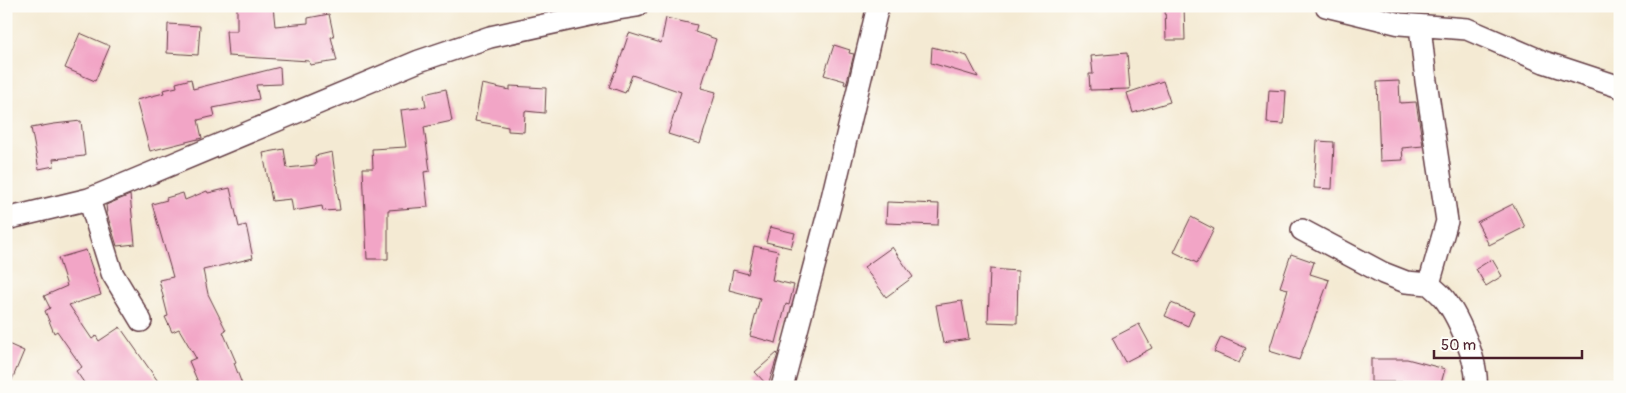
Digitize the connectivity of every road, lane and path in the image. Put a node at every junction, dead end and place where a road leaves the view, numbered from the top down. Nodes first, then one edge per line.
1 (637, 6) edge
2 (878, 6) edge
3 (1326, 6) edge
4 (1420, 26) junction
5 (1620, 87) edge
6 (89, 199) junction
7 (6, 219) edge
8 (1302, 230) dead end
9 (1429, 284) junction
10 (141, 321) dead end
11 (782, 387) edge
12 (1476, 387) edge

1 - 6 street
2 - 11 street
3 - 4 street
4 - 5 street
4 - 9 street
6 - 7 street
6 - 10 street
8 - 9 street
9 - 12 street

